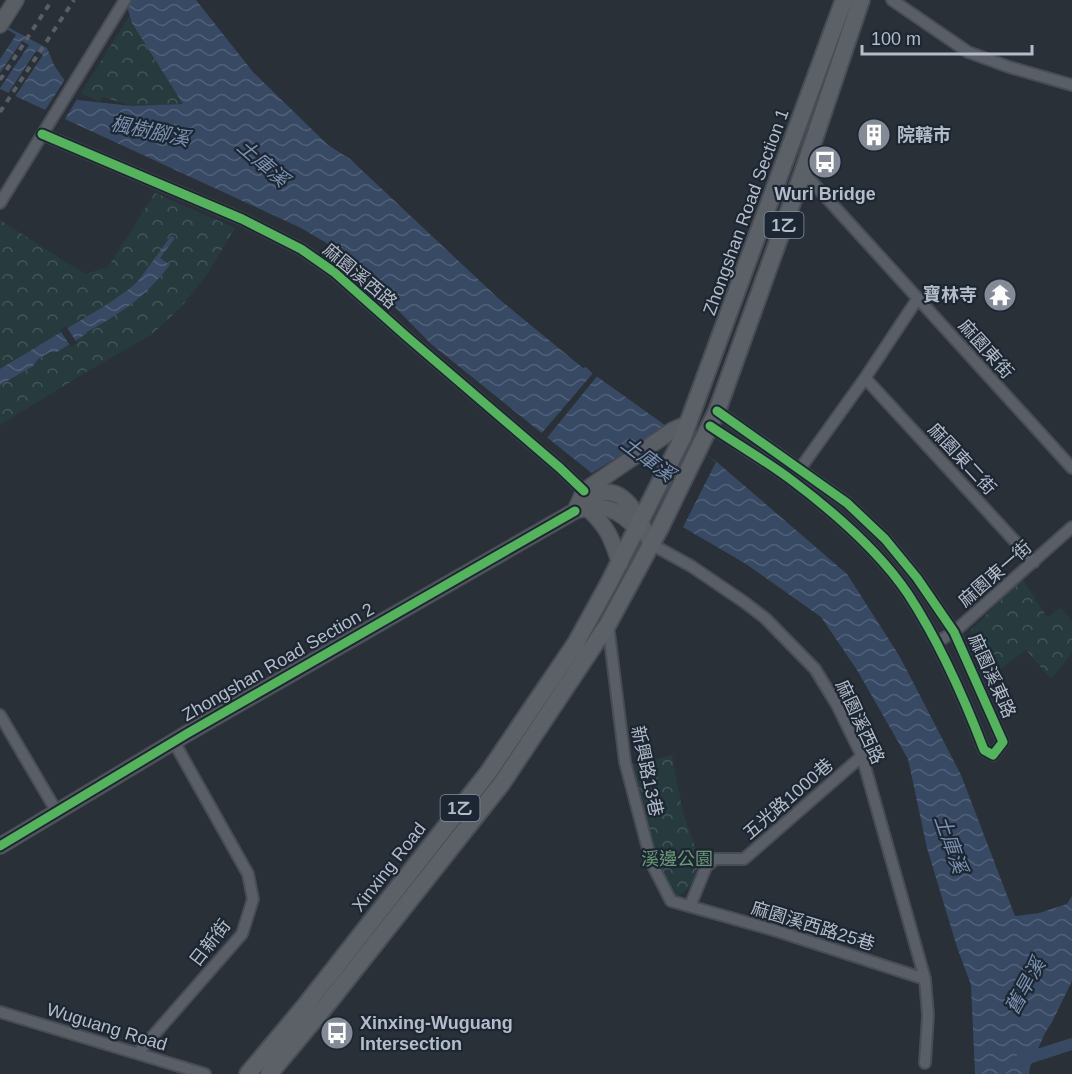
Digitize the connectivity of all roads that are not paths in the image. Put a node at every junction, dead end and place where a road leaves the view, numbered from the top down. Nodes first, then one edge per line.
1 (16, 0) edge
2 (844, 0) edge
3 (861, 0) edge
4 (892, 0) edge
5 (123, 3) edge
6 (0, 25) edge
7 (1072, 85) edge
8 (42, 134) junction
9 (803, 172) junction
10 (0, 203) edge
11 (918, 298) junction
12 (865, 378) junction
13 (713, 419) junction
14 (682, 430) junction
15 (1072, 468) edge
16 (801, 469) junction
17 (792, 480) junction
18 (584, 491) junction
19 (581, 509) junction
20 (640, 522) junction
21 (1072, 527) edge
22 (651, 544) junction
23 (1034, 562) junction
24 (620, 564) junction
25 (608, 624) junction
26 (954, 632) junction
27 (937, 642) junction
28 (1, 720) edge
29 (174, 742) junction
30 (862, 756) junction
31 (57, 812) junction
32 (0, 846) edge
33 (690, 906) junction
34 (925, 979) junction
35 (0, 1012) edge
36 (138, 1053) junction
37 (926, 1063) dead end
38 (205, 1074) edge
39 (248, 1074) edge
40 (269, 1074) edge

1 - 6 street
2 - 14 main road, Zhongshan Road Section 1 / 1乙
3 - 9 main road, 1乙
4 - 7 street
5 - 8 street
8 - 10 street
8 - 18 street, 麻園溪西路
9 - 11 street, 麻園東街
9 - 13 main road, 1乙
11 - 12 street
11 - 15 street, 麻園東街
12 - 16 street
12 - 23 street, 麻園東二街
13 - 16 street, 麻園溪東路
13 - 17 street, 麻園溪東路
13 - 22 main road, 1乙
14 - 18 street
14 - 20 main road, 1乙
16 - 17 street
16 - 26 street, 麻園溪東路
17 - 27 street, 麻園溪東路
18 - 19 street
19 - 20 street, Zhongshan Road Section 2
19 - 24 street
19 - 29 street, Zhongshan Road Section 2
20 - 22 street, Zhongshan Road Section 2
20 - 24 main road, Xinxing Road / 1乙
21 - 23 street, 麻園東一街
22 - 25 main road, Xinxing Road / 1乙
22 - 30 street, 麻園溪西路
23 - 26 street, 麻園東一街
24 - 39 main road, Xinxing Road / 1乙
25 - 33 street, 新興路13巷
25 - 40 main road, Xinxing Road / 1乙
26 - 27 street, 麻園東一街
26 - 27 street, 麻園溪東路
28 - 31 street
29 - 31 street, Zhongshan Road Section 2
29 - 36 street, 日新街
30 - 33 street, 五光路1000巷
30 - 34 street, 麻園溪西路
31 - 32 street, Zhongshan Road Section 2
33 - 34 street, 麻園溪西路25巷
34 - 37 street, 麻園溪西路
35 - 36 street, Wuguang Road
36 - 38 street, Wuguang Road

